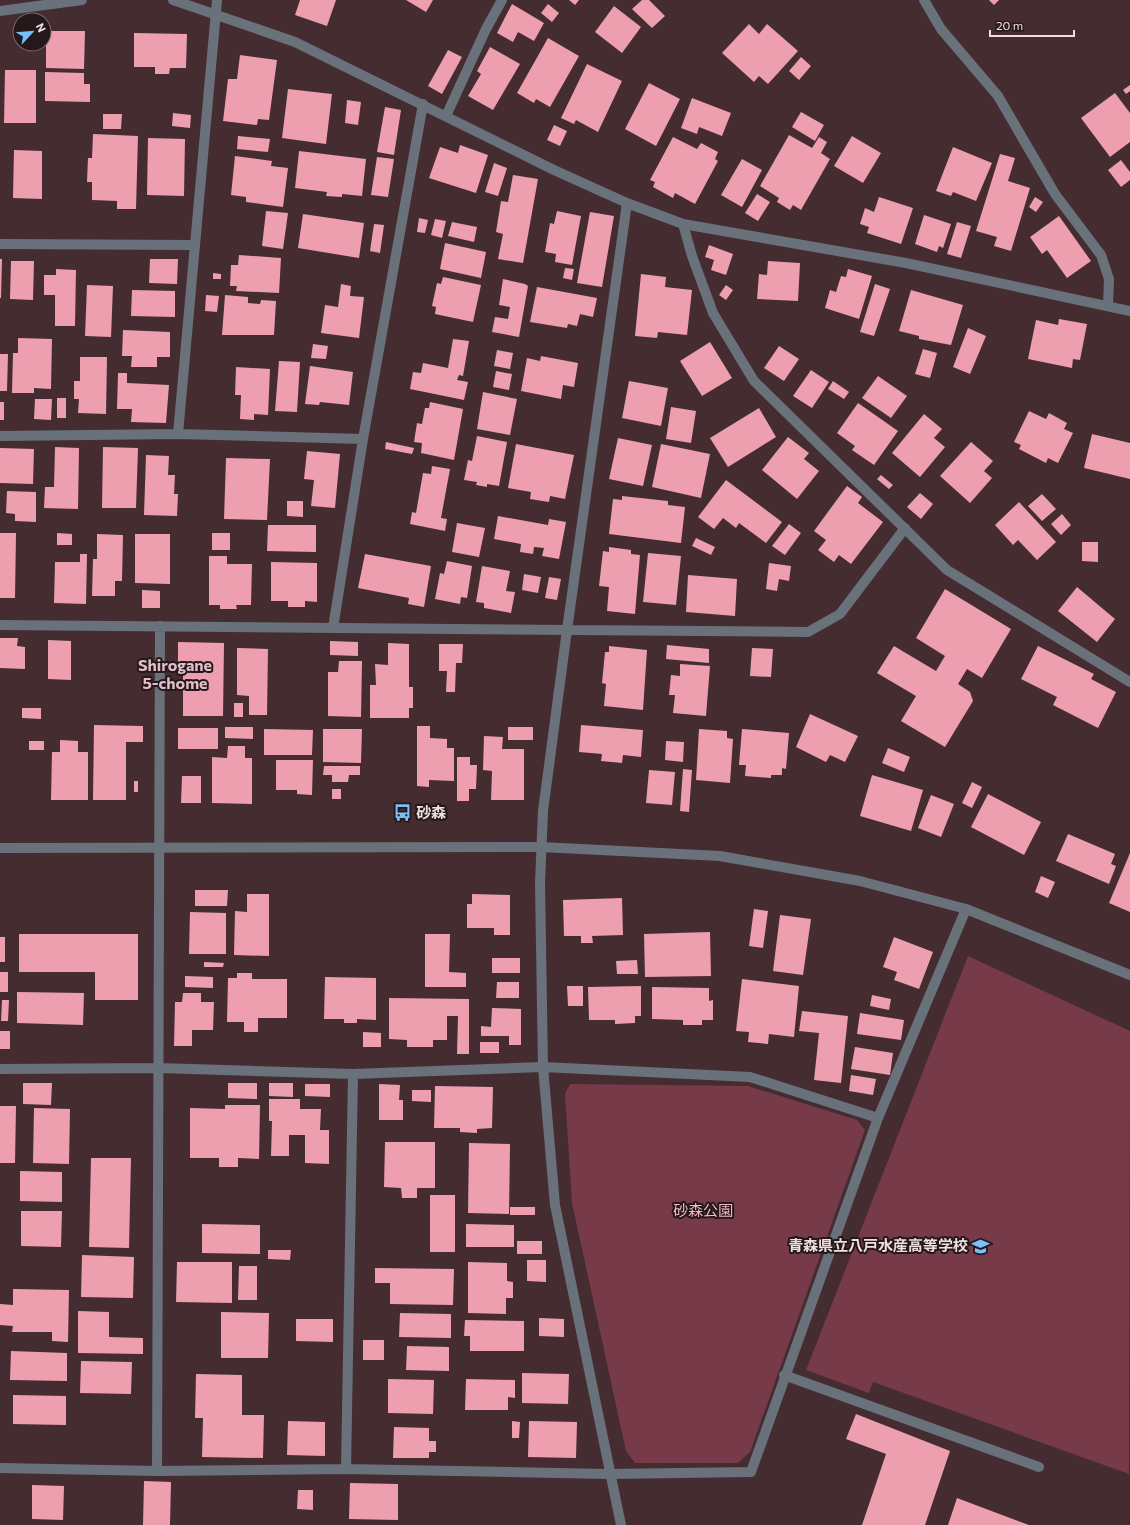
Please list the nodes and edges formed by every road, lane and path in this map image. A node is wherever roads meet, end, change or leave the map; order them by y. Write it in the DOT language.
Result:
graph roads {
  1 [pos="82,0"];
  2 [pos="173,0"];
  3 [pos="217,0"];
  4 [pos="502,0"];
  5 [pos="924,0"];
  6 [pos="0,11"];
  7 [pos="215,13"];
  8 [pos="423,104"];
  9 [pos="446,116"];
  10 [pos="627,203"];
  11 [pos="683,224"];
  12 [pos="0,244"];
  13 [pos="195,244"];
  14 [pos="1108,305"];
  15 [pos="1130,311"];
  16 [pos="178,434"];
  17 [pos="0,436"];
  18 [pos="363,439"];
  19 [pos="905,528"];
  20 [pos="0,625"];
  21 [pos="160,626"];
  22 [pos="333,628"];
  23 [pos="566,630"];
  24 [pos="1130,682"];
  25 [pos="541,847"];
  26 [pos="0,848"];
  27 [pos="160,848"];
  28 [pos="966,909"];
  29 [pos="1130,975"];
  30 [pos="544,1067"];
  31 [pos="158,1068"];
  32 [pos="0,1069"];
  33 [pos="353,1074"];
  34 [pos="878,1118"];
  35 [pos="784,1375"];
  36 [pos="1039,1467"];
  37 [pos="0,1468"];
  38 [pos="346,1468"];
  39 [pos="158,1471"];
  40 [pos="609,1474"];
  41 [pos="621,1525"];
  1 -- 6 [label="street"];
  2 -- 7 [label="street"];
  3 -- 7 [label="street"];
  4 -- 9 [label="street"];
  5 -- 14 [label="street"];
  7 -- 8 [label="street"];
  7 -- 13 [label="street"];
  8 -- 9 [label="street"];
  8 -- 18 [label="street"];
  9 -- 10 [label="street"];
  10 -- 11 [label="street"];
  10 -- 23 [label="street"];
  11 -- 14 [label="street"];
  11 -- 19 [label="street"];
  12 -- 13 [label="street"];
  13 -- 16 [label="street"];
  14 -- 15 [label="street"];
  16 -- 17 [label="street"];
  16 -- 18 [label="street"];
  18 -- 22 [label="street"];
  19 -- 23 [label="street"];
  19 -- 24 [label="street"];
  20 -- 21 [label="street"];
  21 -- 22 [label="street"];
  21 -- 27 [label="street"];
  22 -- 23 [label="street"];
  23 -- 25 [label="street"];
  25 -- 27 [label="street"];
  25 -- 28 [label="street"];
  25 -- 30 [label="street"];
  26 -- 27 [label="street"];
  27 -- 31 [label="street"];
  28 -- 29 [label="street"];
  28 -- 34 [label="street"];
  30 -- 33 [label="street"];
  30 -- 34 [label="street"];
  30 -- 40 [label="street"];
  31 -- 32 [label="street"];
  31 -- 33 [label="street"];
  31 -- 39 [label="street"];
  33 -- 38 [label="street"];
  34 -- 35 [label="street"];
  35 -- 36 [label="street"];
  35 -- 40 [label="street"];
  37 -- 39 [label="street"];
  38 -- 39 [label="street"];
  38 -- 40 [label="street"];
  40 -- 41 [label="street"];
}
